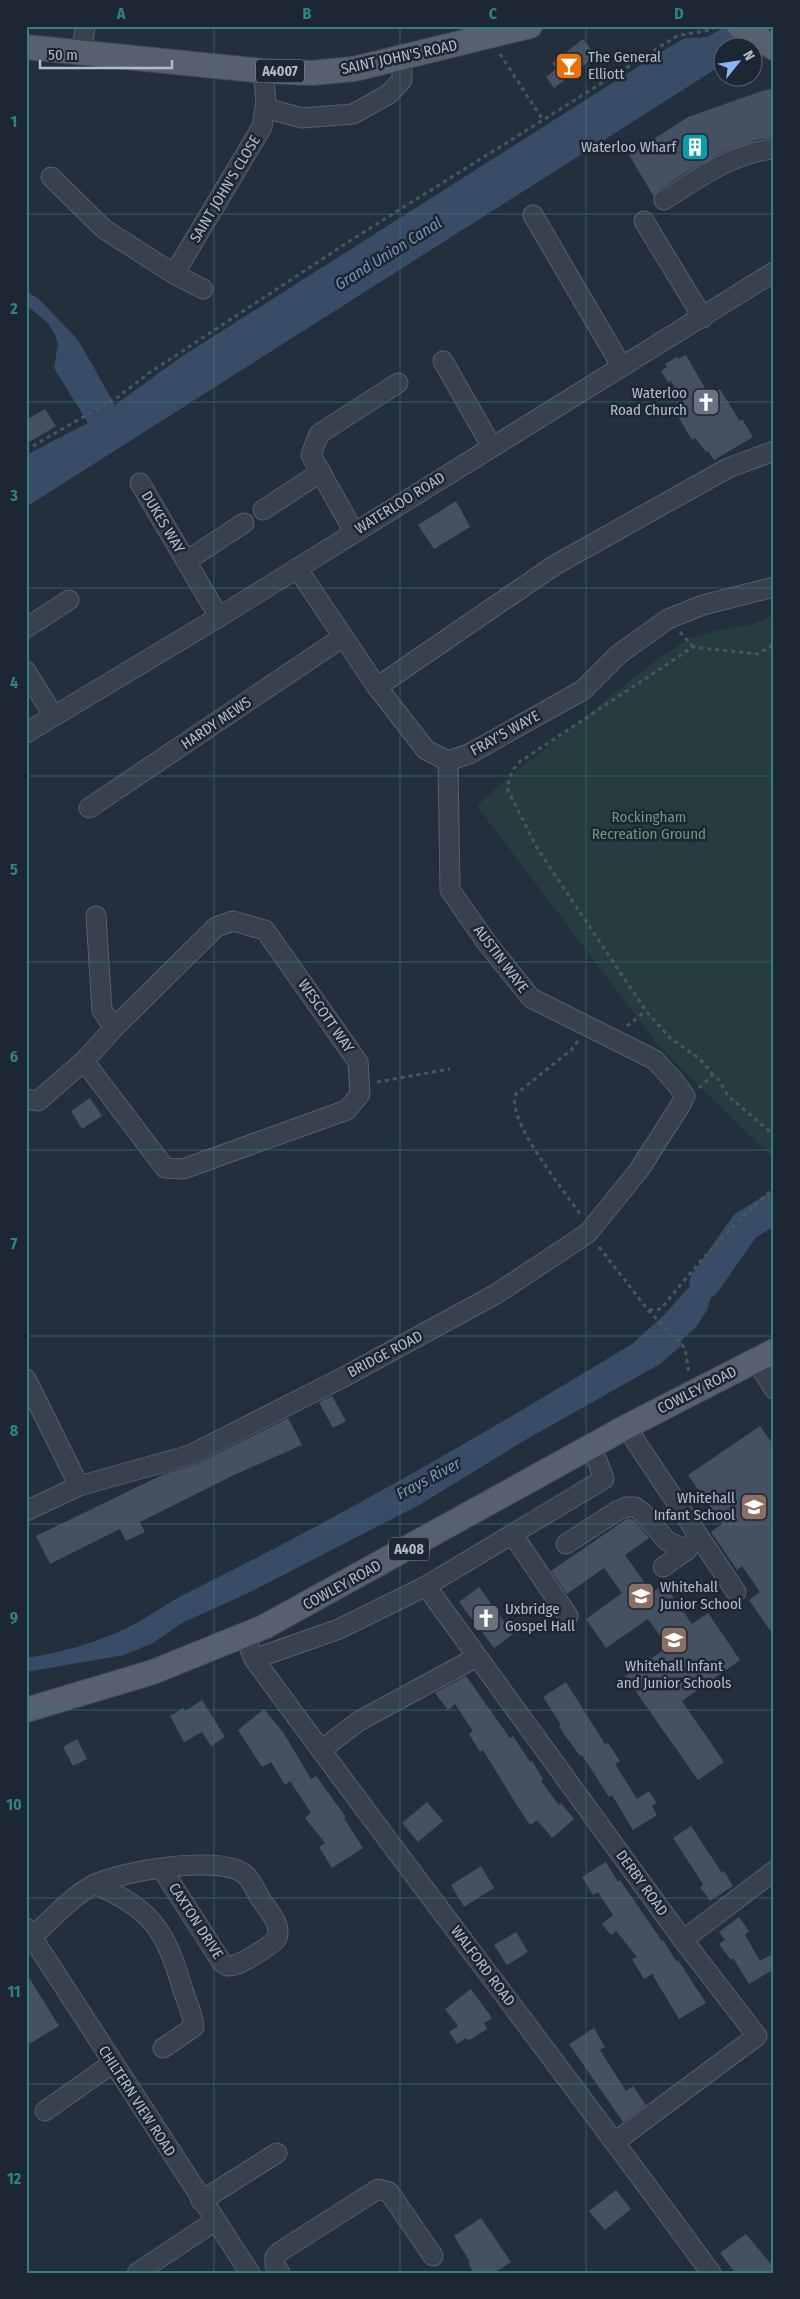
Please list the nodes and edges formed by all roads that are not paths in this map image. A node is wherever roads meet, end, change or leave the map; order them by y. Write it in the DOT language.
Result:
graph roads {
  1 [pos="85,26"];
  2 [pos="530,26"];
  3 [pos="739,26"];
  4 [pos="500,32"];
  5 [pos="26,47"];
  6 [pos="774,48"];
  7 [pos="82,52"];
  8 [pos="402,59"];
  9 [pos="263,71"];
  10 [pos="265,108"];
  11 [pos="774,149"];
  12 [pos="51,177"];
  13 [pos="664,200"];
  14 [pos="533,215"];
  15 [pos="644,221"];
  16 [pos="774,272"];
  17 [pos="174,274"];
  18 [pos="203,289"];
  19 [pos="702,318"];
  20 [pos="443,361"];
  21 [pos="622,367"];
  22 [pos="398,383"];
  23 [pos="492,447"];
  24 [pos="774,451"];
  25 [pos="321,472"];
  26 [pos="140,483"];
  27 [pos="263,510"];
  28 [pos="244,523"];
  29 [pos="354,532"];
  30 [pos="186,561"];
  31 [pos="297,568"];
  32 [pos="774,587"];
  33 [pos="69,600"];
  34 [pos="219,617"];
  35 [pos="26,628"];
  36 [pos="343,637"];
  37 [pos="26,672"];
  38 [pos="377,687"];
  39 [pos="53,715"];
  40 [pos="26,733"];
  41 [pos="448,761"];
  42 [pos="89,808"];
  43 [pos="96,916"];
  44 [pos="114,1028"];
  45 [pos="84,1061"];
  46 [pos="26,1098"];
  47 [pos="680,1106"];
  48 [pos="765,1356"];
  49 [pos="26,1379"];
  50 [pos="774,1389"];
  51 [pos="626,1427"];
  52 [pos="592,1446"];
  53 [pos="79,1486"];
  54 [pos="26,1512"];
  55 [pos="693,1527"];
  56 [pos="512,1535"];
  57 [pos="566,1544"];
  58 [pos="687,1550"];
  59 [pos="662,1567"];
  60 [pos="426,1586"];
  61 [pos="736,1592"];
  62 [pos="568,1616"];
  63 [pos="244,1637"];
  64 [pos="477,1657"];
  65 [pos="254,1659"];
  66 [pos="26,1710"];
  67 [pos="321,1750"];
  68 [pos="162,1869"];
  69 [pos="774,1871"];
  70 [pos="95,1884"];
  71 [pos="29,1932"];
  72 [pos="683,1940"];
  73 [pos="163,2048"];
  74 [pos="113,2063"];
  75 [pos="45,2111"];
  76 [pos="616,2141"];
  77 [pos="277,2153"];
  78 [pos="202,2201"];
  79 [pos="215,2221"];
  80 [pos="433,2256"];
  81 [pos="137,2273"];
  82 [pos="250,2273"];
  83 [pos="280,2273"];
  84 [pos="711,2273"];
  1 -- 7 [label="street"];
  2 -- 4 [label="main road, SAINT JOHN'S ROAD / A4007"];
  3 -- 6 [label="main road"];
  4 -- 8 [label="main road, SAINT JOHN'S ROAD / A4007"];
  5 -- 7 [label="main road, SAINT JOHN'S ROAD / A4007"];
  7 -- 9 [label="main road, SAINT JOHN'S ROAD / A4007"];
  8 -- 9 [label="main road, SAINT JOHN'S ROAD / A4007"];
  8 -- 10 [label="street"];
  9 -- 10 [label="street, SAINT JOHN'S CLOSE"];
  10 -- 17 [label="street, SAINT JOHN'S CLOSE"];
  11 -- 13 [label="street"];
  12 -- 17 [label="street"];
  14 -- 21 [label="street"];
  15 -- 19 [label="street"];
  16 -- 19 [label="street, WATERLOO ROAD"];
  17 -- 18 [label="street"];
  19 -- 21 [label="street, WATERLOO ROAD"];
  20 -- 23 [label="street"];
  21 -- 23 [label="street, WATERLOO ROAD"];
  22 -- 25 [label="street"];
  23 -- 29 [label="street, WATERLOO ROAD"];
  24 -- 38 [label="street"];
  25 -- 27 [label="street"];
  25 -- 29 [label="street"];
  26 -- 30 [label="street, DUKES WAY"];
  28 -- 30 [label="street, DUKES WAY"];
  29 -- 31 [label="street, WATERLOO ROAD"];
  30 -- 34 [label="street, DUKES WAY"];
  31 -- 34 [label="street, WATERLOO ROAD"];
  31 -- 36 [label="street"];
  32 -- 41 [label="street, FRAY'S WAYE"];
  33 -- 35 [label="street"];
  34 -- 39 [label="street, WATERLOO ROAD"];
  36 -- 38 [label="street"];
  36 -- 42 [label="street, HARDY MEWS"];
  37 -- 39 [label="street"];
  38 -- 41 [label="street"];
  39 -- 40 [label="street, WATERLOO ROAD"];
  41 -- 47 [label="street, AUSTIN WAYE"];
  43 -- 44 [label="street"];
  44 -- 45 [label="street, WESCOTT WAY"];
  44 -- 45 [label="street, WESCOTT WAY"];
  45 -- 46 [label="street"];
  47 -- 53 [label="street, BRIDGE ROAD"];
  48 -- 50 [label="street"];
  48 -- 51 [label="main road, COWLEY ROAD / A408"];
  49 -- 53 [label="street"];
  51 -- 52 [label="main road, COWLEY ROAD / A408"];
  51 -- 55 [label="street"];
  52 -- 56 [label="street"];
  52 -- 63 [label="main road, COWLEY ROAD / A408"];
  53 -- 54 [label="street, BRIDGE ROAD"];
  55 -- 58 [label="street"];
  55 -- 61 [label="street"];
  56 -- 60 [label="street"];
  56 -- 62 [label="street"];
  57 -- 58 [label="street"];
  58 -- 59 [label="street"];
  60 -- 64 [label="street, DERBY ROAD"];
  60 -- 65 [label="street"];
  63 -- 65 [label="street, WALFORD ROAD"];
  63 -- 66 [label="main road, COWLEY ROAD / A408"];
  64 -- 67 [label="street"];
  64 -- 72 [label="street, DERBY ROAD"];
  65 -- 67 [label="street, WALFORD ROAD"];
  67 -- 76 [label="street, WALFORD ROAD"];
  68 -- 68 [label="street, CAXTON DRIVE"];
  68 -- 70 [label="street, CAXTON DRIVE"];
  69 -- 72 [label="street"];
  70 -- 71 [label="street, CAXTON DRIVE"];
  70 -- 73 [label="street"];
  71 -- 74 [label="street, CHILTERN VIEW ROAD"];
  72 -- 76 [label="street, DERBY ROAD"];
  74 -- 75 [label="street"];
  74 -- 78 [label="street, CHILTERN VIEW ROAD"];
  76 -- 84 [label="street, WALFORD ROAD"];
  77 -- 78 [label="street"];
  78 -- 79 [label="street, CHILTERN VIEW ROAD"];
  79 -- 81 [label="street"];
  79 -- 82 [label="street, CHILTERN VIEW ROAD"];
  80 -- 83 [label="street"];
}
